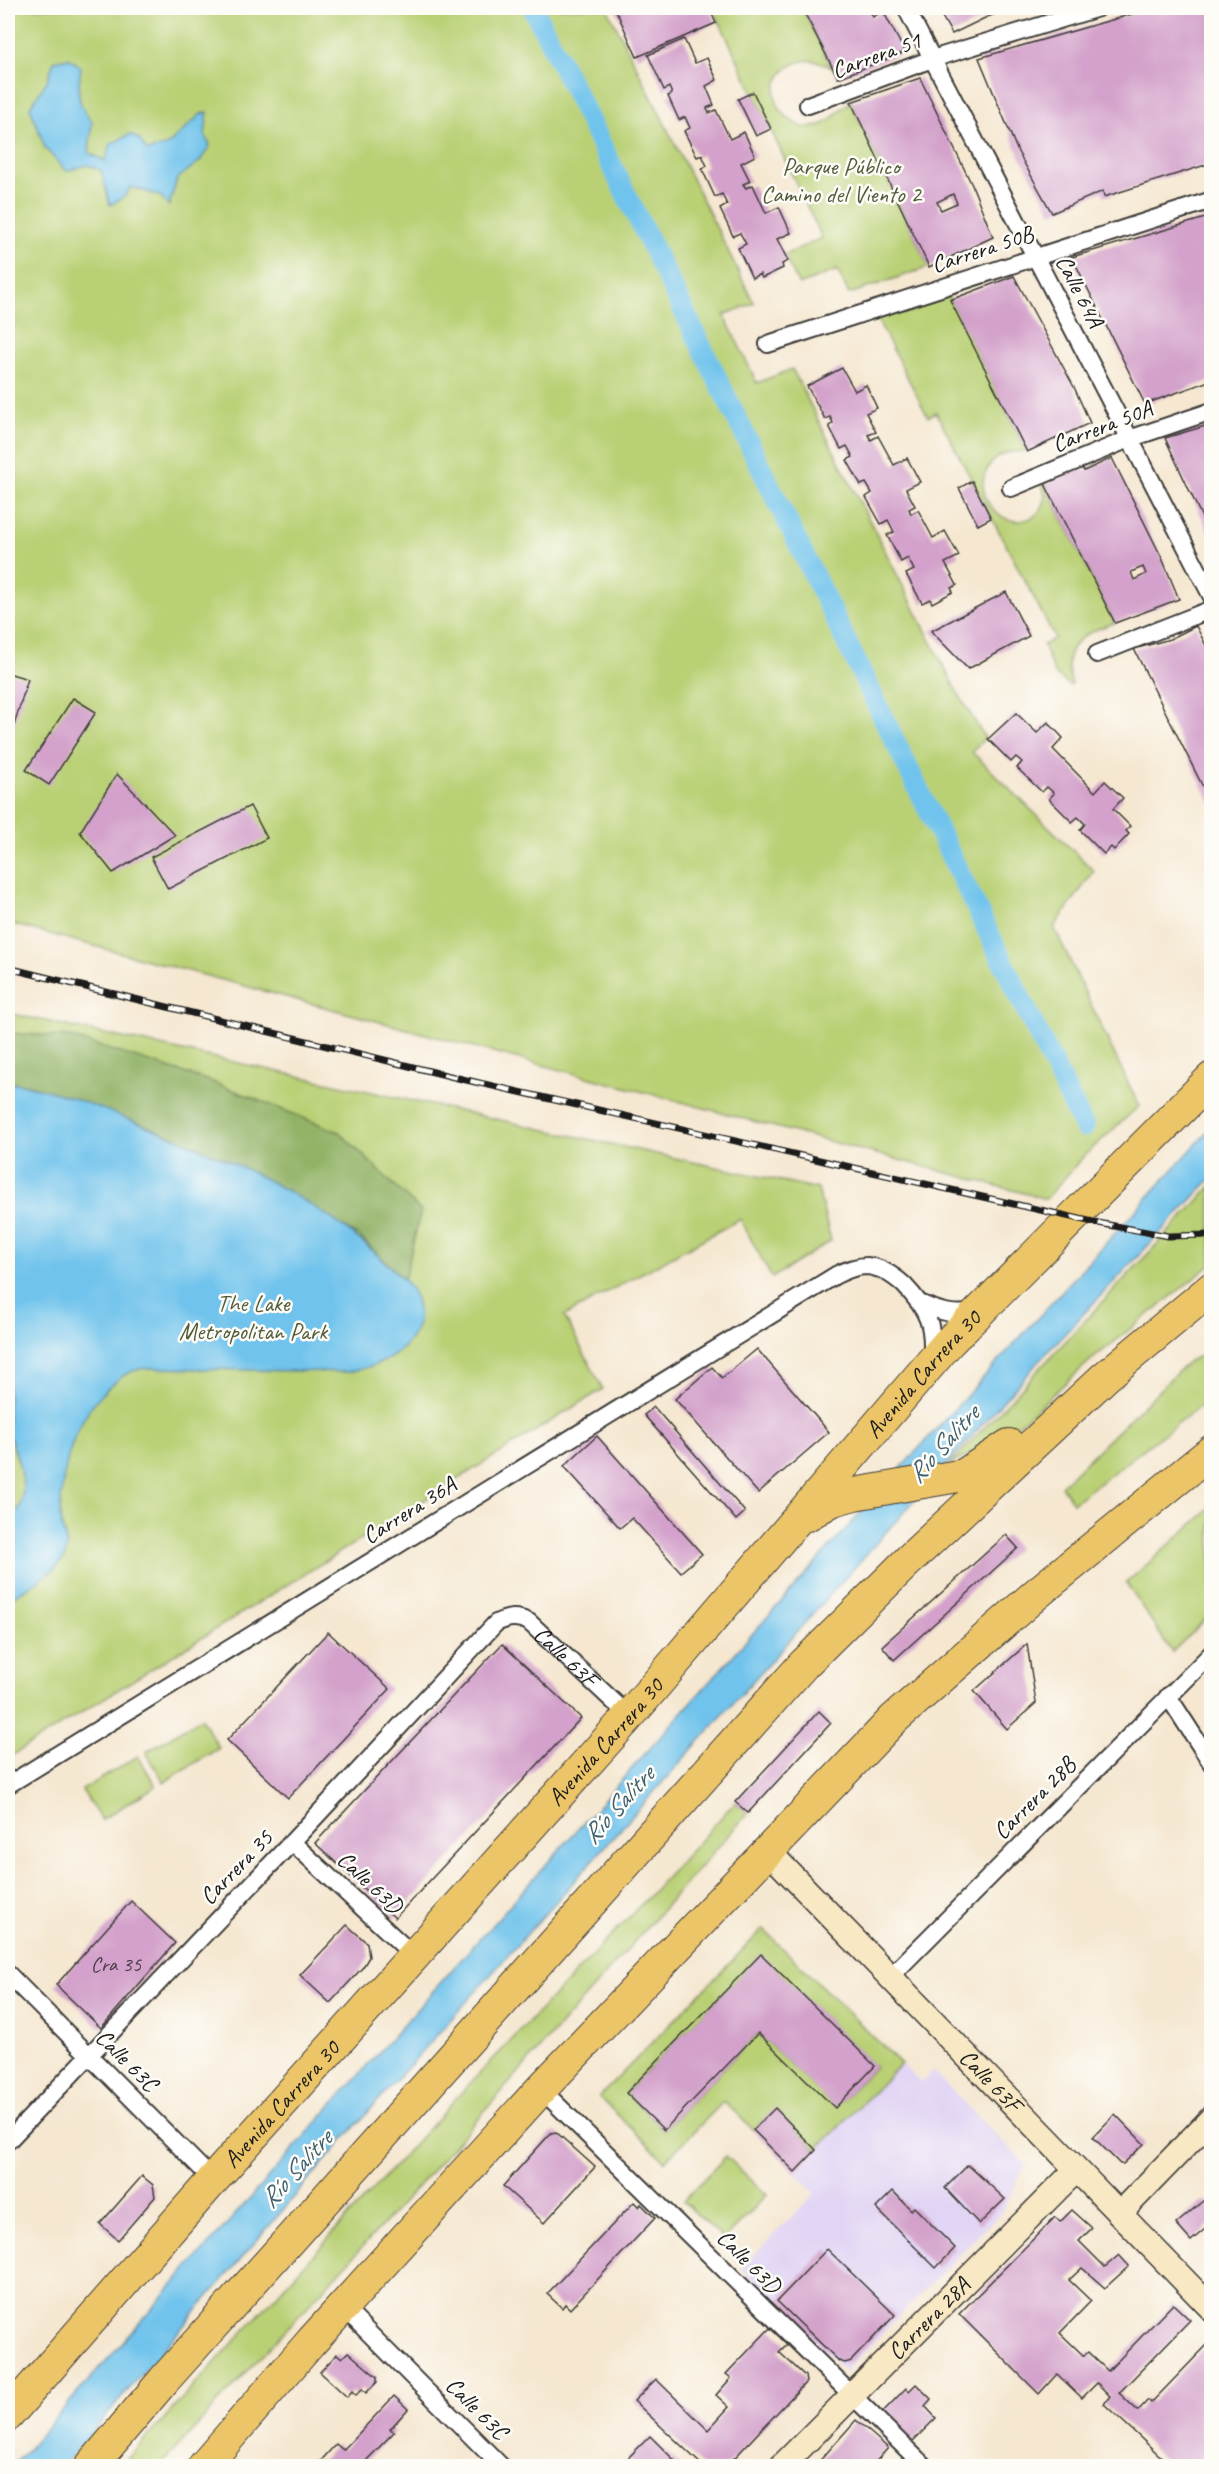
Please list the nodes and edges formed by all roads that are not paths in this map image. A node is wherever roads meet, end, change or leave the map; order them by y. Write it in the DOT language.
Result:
graph roads {
  1 [pos="906,8"];
  2 [pos="1098,8"];
  3 [pos="933,59"];
  4 [pos="808,105"];
  5 [pos="1212,200"];
  6 [pos="1035,257"];
  7 [pos="768,344"];
  8 [pos="1212,411"];
  9 [pos="1130,439"];
  10 [pos="1011,488"];
  11 [pos="1212,597"];
  12 [pos="1212,609"];
  13 [pos="1097,654"];
  14 [pos="1212,1078"];
  15 [pos="1212,1288"];
  16 [pos="922,1304"];
  17 [pos="979,1311"];
  18 [pos="930,1362"];
  19 [pos="1105,1377"];
  20 [pos="1212,1451"];
  21 [pos="789,1527"];
  22 [pos="496,1623"];
  23 [pos="1212,1653"];
  24 [pos="1168,1696"];
  25 [pos="629,1716"];
  26 [pos="1212,1764"];
  27 [pos="8,1785"];
  28 [pos="292,1842"];
  29 [pos="769,1852"];
  30 [pos="414,1956"];
  31 [pos="8,1974"];
  32 [pos="890,1977"];
  33 [pos="89,2056"];
  34 [pos="541,2089"];
  35 [pos="1212,2118"];
  36 [pos="8,2141"];
  37 [pos="1076,2170"];
  38 [pos="213,2180"];
  39 [pos="1119,2214"];
  40 [pos="343,2307"];
  41 [pos="1212,2309"];
  42 [pos="851,2395"];
  43 [pos="11,2404"];
  44 [pos="91,2466"];
  45 [pos="204,2466"];
  46 [pos="501,2466"];
  47 [pos="782,2466"];
  48 [pos="924,2466"];
  1 -- 3 [label="street, Calle 64A"];
  2 -- 3 [label="street, Carrera 51"];
  3 -- 4 [label="street, Carrera 51"];
  3 -- 6 [label="street, Calle 64A"];
  5 -- 6 [label="street, Carrera 50B"];
  6 -- 7 [label="street, Carrera 50B"];
  6 -- 9 [label="street, Calle 64A"];
  8 -- 9 [label="street, Carrera 50A"];
  9 -- 10 [label="street, Carrera 50A"];
  9 -- 11 [label="street, Calle 64A"];
  12 -- 13 [label="street"];
  14 -- 17 [label="highway, Avenida Carrera 30"];
  15 -- 19 [label="highway"];
  16 -- 17 [label="street"];
  16 -- 18 [label="street"];
  16 -- 27 [label="street, Carrera 36A"];
  17 -- 18 [label="highway, Avenida Carrera 30"];
  18 -- 21 [label="highway, Avenida Carrera 30"];
  19 -- 21 [label="highway"];
  19 -- 44 [label="highway"];
  20 -- 29 [label="highway"];
  21 -- 25 [label="highway, Avenida Carrera 30"];
  22 -- 25 [label="street, Calle 63F"];
  22 -- 28 [label="street, Carrera 35"];
  23 -- 24 [label="street, Carrera 28B"];
  24 -- 26 [label="street"];
  24 -- 32 [label="street, Carrera 28B"];
  25 -- 30 [label="highway, Avenida Carrera 30"];
  28 -- 30 [label="street, Calle 63D"];
  28 -- 33 [label="street, Carrera 35"];
  29 -- 32 [label="street, Calle 63F"];
  29 -- 34 [label="highway"];
  30 -- 38 [label="highway, Avenida Carrera 30"];
  31 -- 33 [label="street, Calle 63C"];
  32 -- 37 [label="street, Calle 63F"];
  33 -- 36 [label="street, Carrera 35"];
  33 -- 38 [label="street, Calle 63C"];
  34 -- 40 [label="highway"];
  34 -- 42 [label="street, Calle 63D"];
  35 -- 39 [label="street"];
  37 -- 39 [label="street, Calle 63F"];
  37 -- 42 [label="street, Carrera 28A"];
  38 -- 43 [label="highway, Avenida Carrera 30"];
  39 -- 41 [label="street, Calle 63F"];
  40 -- 45 [label="highway"];
  40 -- 46 [label="street, Calle 63C"];
  42 -- 47 [label="street, Carrera 28A"];
  42 -- 48 [label="street, Calle 63D"];
}
